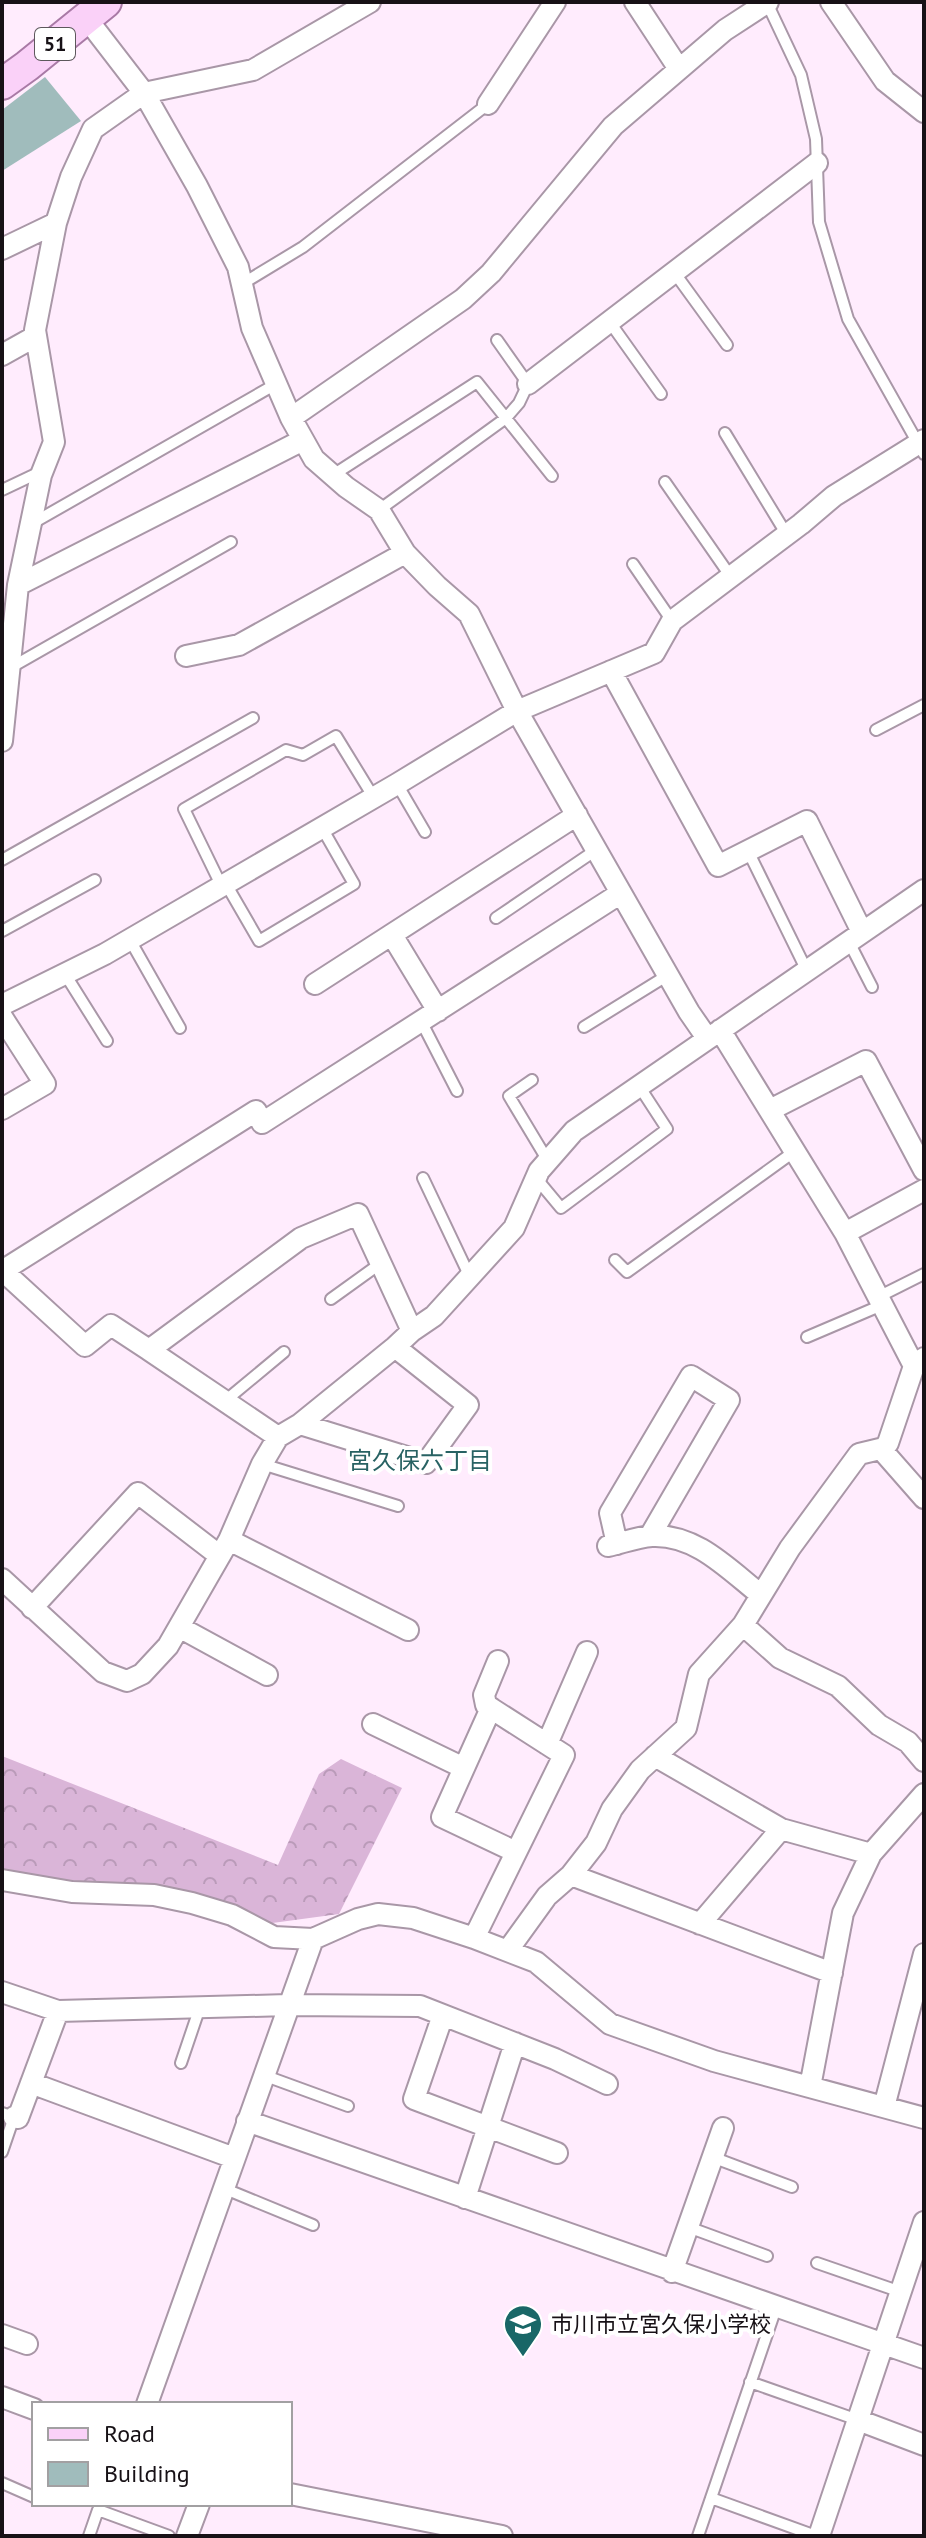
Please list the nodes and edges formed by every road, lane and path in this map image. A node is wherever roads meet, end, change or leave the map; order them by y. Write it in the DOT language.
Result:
graph roads {
  1 [pos="370,2"];
  2 [pos="555,2"];
  3 [pos="635,2"];
  4 [pos="767,2"];
  5 [pos="831,2"];
  6 [pos="96,10"];
  7 [pos="679,69"];
  8 [pos="2,84"];
  9 [pos="144,93"];
  10 [pos="919,102"];
  11 [pos="488,104"];
  12 [pos="817,163"];
  13 [pos="56,223"];
  14 [pos="2,249"];
  15 [pos="674,272"];
  16 [pos="242,284"];
  17 [pos="609,321"];
  18 [pos="36,336"];
  19 [pos="497,340"];
  20 [pos="727,345"];
  21 [pos="2,355"];
  22 [pos="276,384"];
  23 [pos="528,384"];
  24 [pos="661,394"];
  25 [pos="291,418"];
  26 [pos="506,418"];
  27 [pos="725,433"];
  28 [pos="303,440"];
  29 [pos="922,446"];
  30 [pos="43,471"];
  31 [pos="333,475"];
  32 [pos="552,476"];
  33 [pos="665,482"];
  34 [pos="2,490"];
  35 [pos="379,510"];
  36 [pos="31,524"];
  37 [pos="787,535"];
  38 [pos="231,542"];
  39 [pos="405,553"];
  40 [pos="633,564"];
  41 [pos="731,577"];
  42 [pos="18,585"];
  43 [pos="672,621"];
  44 [pos="186,656"];
  45 [pos="9,668"];
  46 [pos="611,671"];
  47 [pos="924,705"];
  48 [pos="517,711"];
  49 [pos="253,718"];
  50 [pos="876,730"];
  51 [pos="2,741"];
  52 [pos="397,784"];
  53 [pos="374,798"];
  54 [pos="577,815"];
  55 [pos="322,828"];
  56 [pos="425,832"];
  57 [pos="596,850"];
  58 [pos="748,851"];
  59 [pos="2,860"];
  60 [pos="95,880"];
  61 [pos="224,885"];
  62 [pos="924,890"];
  63 [pos="621,893"];
  64 [pos="496,918"];
  65 [pos="2,931"];
  66 [pos="392,935"];
  67 [pos="856,937"];
  68 [pos="130,940"];
  69 [pos="807,971"];
  70 [pos="65,974"];
  71 [pos="668,975"];
  72 [pos="315,984"];
  73 [pos="872,987"];
  74 [pos="2,1005"];
  75 [pos="429,1016"];
  76 [pos="2,1017"];
  77 [pos="584,1027"];
  78 [pos="180,1028"];
  79 [pos="714,1034"];
  80 [pos="107,1041"];
  81 [pos="532,1080"];
  82 [pos="639,1086"];
  83 [pos="457,1091"];
  84 [pos="2,1109"];
  85 [pos="770,1110"];
  86 [pos="795,1151"];
  87 [pos="542,1169"];
  88 [pos="924,1170"];
  89 [pos="423,1178"];
  90 [pos="924,1190"];
  91 [pos="845,1233"];
  92 [pos="615,1260"];
  93 [pos="381,1263"];
  94 [pos="2,1270"];
  95 [pos="924,1274"];
  96 [pos="470,1277"];
  97 [pos="331,1299"];
  98 [pos="880,1301"];
  99 [pos="412,1331"];
  100 [pos="807,1337"];
  101 [pos="395,1347"];
  102 [pos="149,1350"];
  103 [pos="284,1352"];
  104 [pos="919,1362"];
  105 [pos="225,1401"];
  106 [pos="300,1424"];
  107 [pos="278,1437"];
  108 [pos="881,1449"];
  109 [pos="262,1464"];
  110 [pos="924,1498"];
  111 [pos="398,1506"];
  112 [pos="650,1536"];
  113 [pos="224,1548"];
  114 [pos="2,1579"];
  115 [pos="761,1595"];
  116 [pos="32,1608"];
  117 [pos="743,1625"];
  118 [pos="179,1627"];
  119 [pos="408,1630"];
  120 [pos="587,1652"];
  121 [pos="498,1661"];
  122 [pos="267,1675"];
  123 [pos="491,1708"];
  124 [pos="373,1724"];
  125 [pos="547,1744"];
  126 [pos="655,1756"];
  127 [pos="924,1761"];
  128 [pos="464,1768"];
  129 [pos="924,1794"];
  130 [pos="781,1829"];
  131 [pos="516,1852"];
  132 [pos="871,1854"];
  133 [pos="571,1875"];
  134 [pos="2,1880"];
  135 [pos="700,1924"];
  136 [pos="474,1938"];
  137 [pos="313,1939"];
  138 [pos="508,1950"];
  139 [pos="924,1954"];
  140 [pos="832,1973"];
  141 [pos="2,1992"];
  142 [pos="288,2005"];
  143 [pos="200,2007"];
  144 [pos="58,2011"];
  145 [pos="443,2015"];
  146 [pos="515,2043"];
  147 [pos="181,2063"];
  148 [pos="263,2075"];
  149 [pos="31,2083"];
  150 [pos="607,2084"];
  151 [pos="810,2087"];
  152 [pos="348,2106"];
  153 [pos="884,2107"];
  154 [pos="8,2115"];
  155 [pos="924,2118"];
  156 [pos="247,2121"];
  157 [pos="488,2126"];
  158 [pos="723,2128"];
  159 [pos="2,2152"];
  160 [pos="557,2153"];
  161 [pos="712,2157"];
  162 [pos="234,2158"];
  163 [pos="792,2187"];
  164 [pos="223,2188"];
  165 [pos="465,2198"];
  166 [pos="924,2222"];
  167 [pos="313,2225"];
  168 [pos="688,2227"];
  169 [pos="767,2256"];
  170 [pos="817,2263"];
  171 [pos="672,2272"];
  172 [pos="901,2292"];
  173 [pos="776,2308"];
  174 [pos="2,2335"];
  175 [pos="27,2344"];
  176 [pos="883,2346"];
  177 [pos="924,2358"];
  178 [pos="750,2382"];
  179 [pos="2,2397"];
  180 [pos="148,2402"];
  181 [pos="32,2408"];
  182 [pos="858,2420"];
  183 [pos="924,2445"];
  184 [pos="2,2483"];
  185 [pos="292,2494"];
  186 [pos="32,2496"];
  187 [pos="711,2498"];
  188 [pos="198,2506"];
  189 [pos="472,2533"];
  190 [pos="89,2536"];
  191 [pos="169,2536"];
  192 [pos="187,2536"];
  193 [pos="502,2536"];
  194 [pos="698,2536"];
  195 [pos="817,2536"];
  1 -- 9 [label="street"];
  2 -- 11 [label="street"];
  3 -- 7 [label="street"];
  4 -- 7 [label="street"];
  4 -- 12 [label="lane"];
  5 -- 10 [label="street"];
  6 -- 8 [label="main road, 51"];
  6 -- 9 [label="street"];
  7 -- 25 [label="street"];
  9 -- 13 [label="street"];
  9 -- 16 [label="street"];
  11 -- 16 [label="lane"];
  12 -- 15 [label="street"];
  12 -- 29 [label="lane"];
  13 -- 14 [label="street"];
  13 -- 18 [label="street"];
  15 -- 17 [label="street"];
  15 -- 20 [label="lane"];
  16 -- 22 [label="street"];
  17 -- 23 [label="street"];
  17 -- 24 [label="lane"];
  18 -- 21 [label="street"];
  18 -- 30 [label="street"];
  19 -- 23 [label="lane"];
  22 -- 25 [label="street"];
  22 -- 36 [label="lane"];
  23 -- 26 [label="lane"];
  25 -- 28 [label="street"];
  26 -- 31 [label="lane"];
  26 -- 32 [label="lane"];
  26 -- 35 [label="lane"];
  27 -- 37 [label="lane"];
  28 -- 31 [label="street"];
  28 -- 42 [label="street"];
  29 -- 37 [label="street"];
  30 -- 34 [label="lane"];
  30 -- 36 [label="street"];
  31 -- 35 [label="street"];
  33 -- 41 [label="lane"];
  35 -- 39 [label="street"];
  36 -- 42 [label="street"];
  37 -- 41 [label="street"];
  38 -- 45 [label="lane"];
  39 -- 44 [label="street"];
  39 -- 48 [label="street"];
  40 -- 43 [label="lane"];
  41 -- 43 [label="street"];
  42 -- 45 [label="street"];
  43 -- 46 [label="street"];
  45 -- 51 [label="street"];
  46 -- 48 [label="street"];
  46 -- 58 [label="street"];
  47 -- 50 [label="lane"];
  48 -- 52 [label="street"];
  48 -- 54 [label="street"];
  49 -- 59 [label="lane"];
  52 -- 53 [label="street"];
  52 -- 56 [label="lane"];
  53 -- 55 [label="street"];
  53 -- 61 [label="lane"];
  54 -- 57 [label="street"];
  54 -- 66 [label="street"];
  55 -- 61 [label="street"];
  55 -- 61 [label="lane"];
  57 -- 63 [label="street"];
  57 -- 64 [label="lane"];
  58 -- 67 [label="street"];
  58 -- 69 [label="lane"];
  60 -- 65 [label="lane"];
  61 -- 68 [label="street"];
  62 -- 67 [label="street"];
  63 -- 71 [label="street"];
  63 -- 75 [label="street"];
  66 -- 72 [label="street"];
  66 -- 75 [label="street"];
  67 -- 69 [label="street"];
  67 -- 73 [label="lane"];
  68 -- 70 [label="street"];
  68 -- 78 [label="lane"];
  69 -- 79 [label="street"];
  70 -- 74 [label="street"];
  70 -- 80 [label="lane"];
  71 -- 77 [label="lane"];
  71 -- 79 [label="street"];
  75 -- 83 [label="lane"];
  75 -- 94 [label="street"];
  76 -- 84 [label="street"];
  79 -- 82 [label="street"];
  79 -- 85 [label="street"];
  81 -- 87 [label="lane"];
  82 -- 87 [label="street"];
  82 -- 87 [label="lane"];
  85 -- 86 [label="street"];
  85 -- 88 [label="street"];
  86 -- 91 [label="street"];
  86 -- 92 [label="lane"];
  87 -- 96 [label="street"];
  89 -- 96 [label="lane"];
  90 -- 91 [label="street"];
  91 -- 98 [label="street"];
  93 -- 97 [label="lane"];
  93 -- 99 [label="street"];
  93 -- 102 [label="street"];
  94 -- 102 [label="street"];
  95 -- 98 [label="lane"];
  96 -- 99 [label="street"];
  98 -- 100 [label="lane"];
  98 -- 104 [label="street"];
  99 -- 101 [label="street"];
  101 -- 106 [label="street"];
  101 -- 106 [label="street"];
  102 -- 105 [label="street"];
  103 -- 105 [label="lane"];
  104 -- 108 [label="street"];
  105 -- 107 [label="street"];
  106 -- 107 [label="street"];
  107 -- 109 [label="street"];
  108 -- 110 [label="street"];
  108 -- 115 [label="street"];
  109 -- 111 [label="lane"];
  109 -- 113 [label="street"];
  112 -- 112 [label="street"];
  112 -- 115 [label="street"];
  113 -- 116 [label="street"];
  113 -- 118 [label="street"];
  113 -- 119 [label="street"];
  114 -- 116 [label="street"];
  115 -- 117 [label="street"];
  116 -- 118 [label="street"];
  117 -- 126 [label="street"];
  117 -- 127 [label="street"];
  118 -- 122 [label="street"];
  120 -- 125 [label="street"];
  121 -- 123 [label="street"];
  123 -- 125 [label="street"];
  123 -- 128 [label="street"];
  124 -- 128 [label="street"];
  125 -- 131 [label="street"];
  126 -- 130 [label="street"];
  126 -- 133 [label="street"];
  128 -- 131 [label="street"];
  129 -- 132 [label="street"];
  130 -- 132 [label="street"];
  130 -- 135 [label="street"];
  131 -- 136 [label="street"];
  132 -- 140 [label="street"];
  133 -- 135 [label="street"];
  133 -- 138 [label="street"];
  134 -- 137 [label="street"];
  135 -- 140 [label="street"];
  136 -- 137 [label="street"];
  136 -- 138 [label="street"];
  137 -- 142 [label="street"];
  138 -- 151 [label="street"];
  139 -- 153 [label="street"];
  140 -- 151 [label="street"];
  141 -- 144 [label="street"];
  142 -- 143 [label="street"];
  142 -- 145 [label="street"];
  142 -- 148 [label="street"];
  143 -- 144 [label="street"];
  143 -- 147 [label="lane"];
  144 -- 149 [label="street"];
  145 -- 146 [label="street"];
  145 -- 157 [label="street"];
  146 -- 150 [label="street"];
  146 -- 157 [label="street"];
  148 -- 152 [label="lane"];
  148 -- 156 [label="street"];
  149 -- 154 [label="street"];
  149 -- 162 [label="street"];
  151 -- 153 [label="street"];
  153 -- 155 [label="street"];
  154 -- 159 [label="lane"];
  156 -- 162 [label="street"];
  156 -- 165 [label="street"];
  157 -- 160 [label="street"];
  157 -- 165 [label="street"];
  158 -- 161 [label="street"];
  161 -- 163 [label="lane"];
  161 -- 168 [label="street"];
  162 -- 164 [label="street"];
  164 -- 167 [label="lane"];
  164 -- 180 [label="street"];
  165 -- 171 [label="street"];
  166 -- 172 [label="street"];
  168 -- 169 [label="lane"];
  168 -- 171 [label="street"];
  170 -- 172 [label="lane"];
  171 -- 173 [label="street"];
  172 -- 176 [label="street"];
  173 -- 176 [label="street"];
  173 -- 178 [label="lane"];
  174 -- 175 [label="street"];
  176 -- 177 [label="street"];
  176 -- 182 [label="street"];
  178 -- 182 [label="lane"];
  178 -- 187 [label="lane"];
  179 -- 181 [label="street"];
  182 -- 183 [label="street"];
  182 -- 195 [label="street"];
  184 -- 186 [label="lane"];
  185 -- 189 [label="street"];
  187 -- 194 [label="lane"];
  187 -- 195 [label="lane"];
  188 -- 192 [label="street"];
  189 -- 193 [label="street"];
  190 -- 191 [label="lane"];
}
